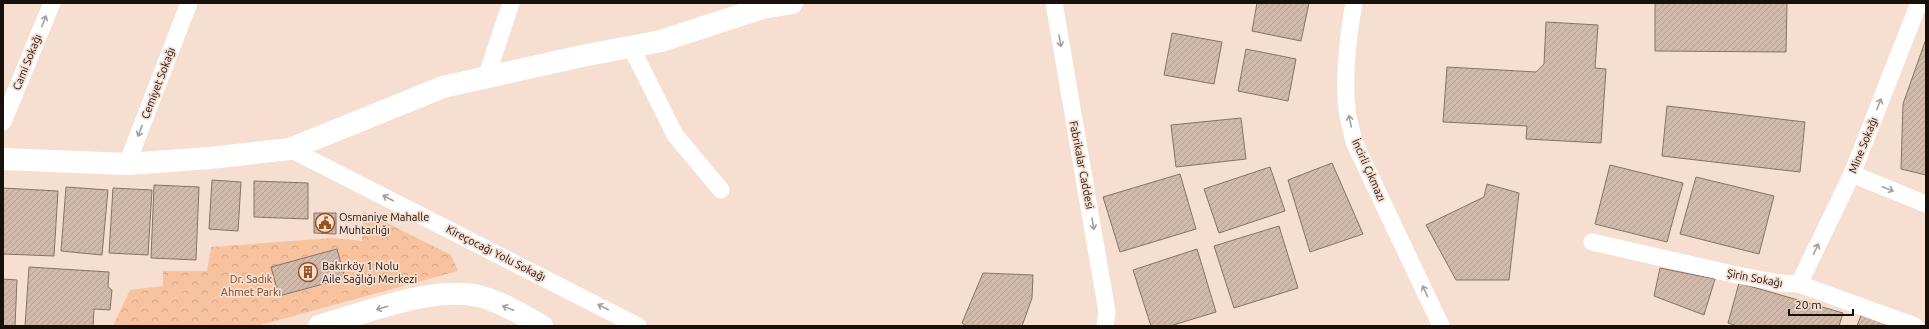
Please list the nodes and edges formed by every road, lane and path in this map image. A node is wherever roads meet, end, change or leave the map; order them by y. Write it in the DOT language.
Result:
graph roads {
  1 [pos="52,3"];
  2 [pos="189,3"];
  3 [pos="510,3"];
  4 [pos="792,3"];
  5 [pos="1054,3"];
  6 [pos="1354,3"];
  7 [pos="1919,3"];
  8 [pos="631,47"];
  9 [pos="486,78"];
  10 [pos="3,122"];
  11 [pos="290,148"];
  12 [pos="3,158"];
  13 [pos="127,164"];
  14 [pos="1852,174"];
  15 [pos="721,190"];
  16 [pos="1926,204"];
  17 [pos="1592,242"];
  18 [pos="1799,284"];
  19 [pos="320,326"];
  20 [pos="542,326"];
  21 [pos="638,326"];
  22 [pos="1105,326"];
  23 [pos="1441,326"];
  24 [pos="1915,326"];
  10 -- 1 [label="street, Cami Sokağı, one-way"];
  2 -- 13 [label="street, Cemiyet Sokağı, one-way"];
  3 -- 9 [label="street"];
  4 -- 8 [label="street"];
  5 -- 22 [label="street, Fabrikalar Caddesi, one-way"];
  23 -- 6 [label="street, İncirli Çıkmazı, one-way"];
  14 -- 7 [label="street, Mine Sokağı, one-way"];
  8 -- 9 [label="street"];
  8 -- 15 [label="street"];
  9 -- 11 [label="street"];
  11 -- 13 [label="street"];
  21 -- 11 [label="street, Kireçocağı Yolu Sokağı, one-way"];
  12 -- 13 [label="street"];
  14 -- 16 [label="street, one-way"];
  18 -- 14 [label="street, Mine Sokağı, one-way"];
  17 -- 18 [label="street, Şirin Sokağı"];
  18 -- 24 [label="street, Şirin Sokağı"];
  20 -- 19 [label="street, one-way"];
}
